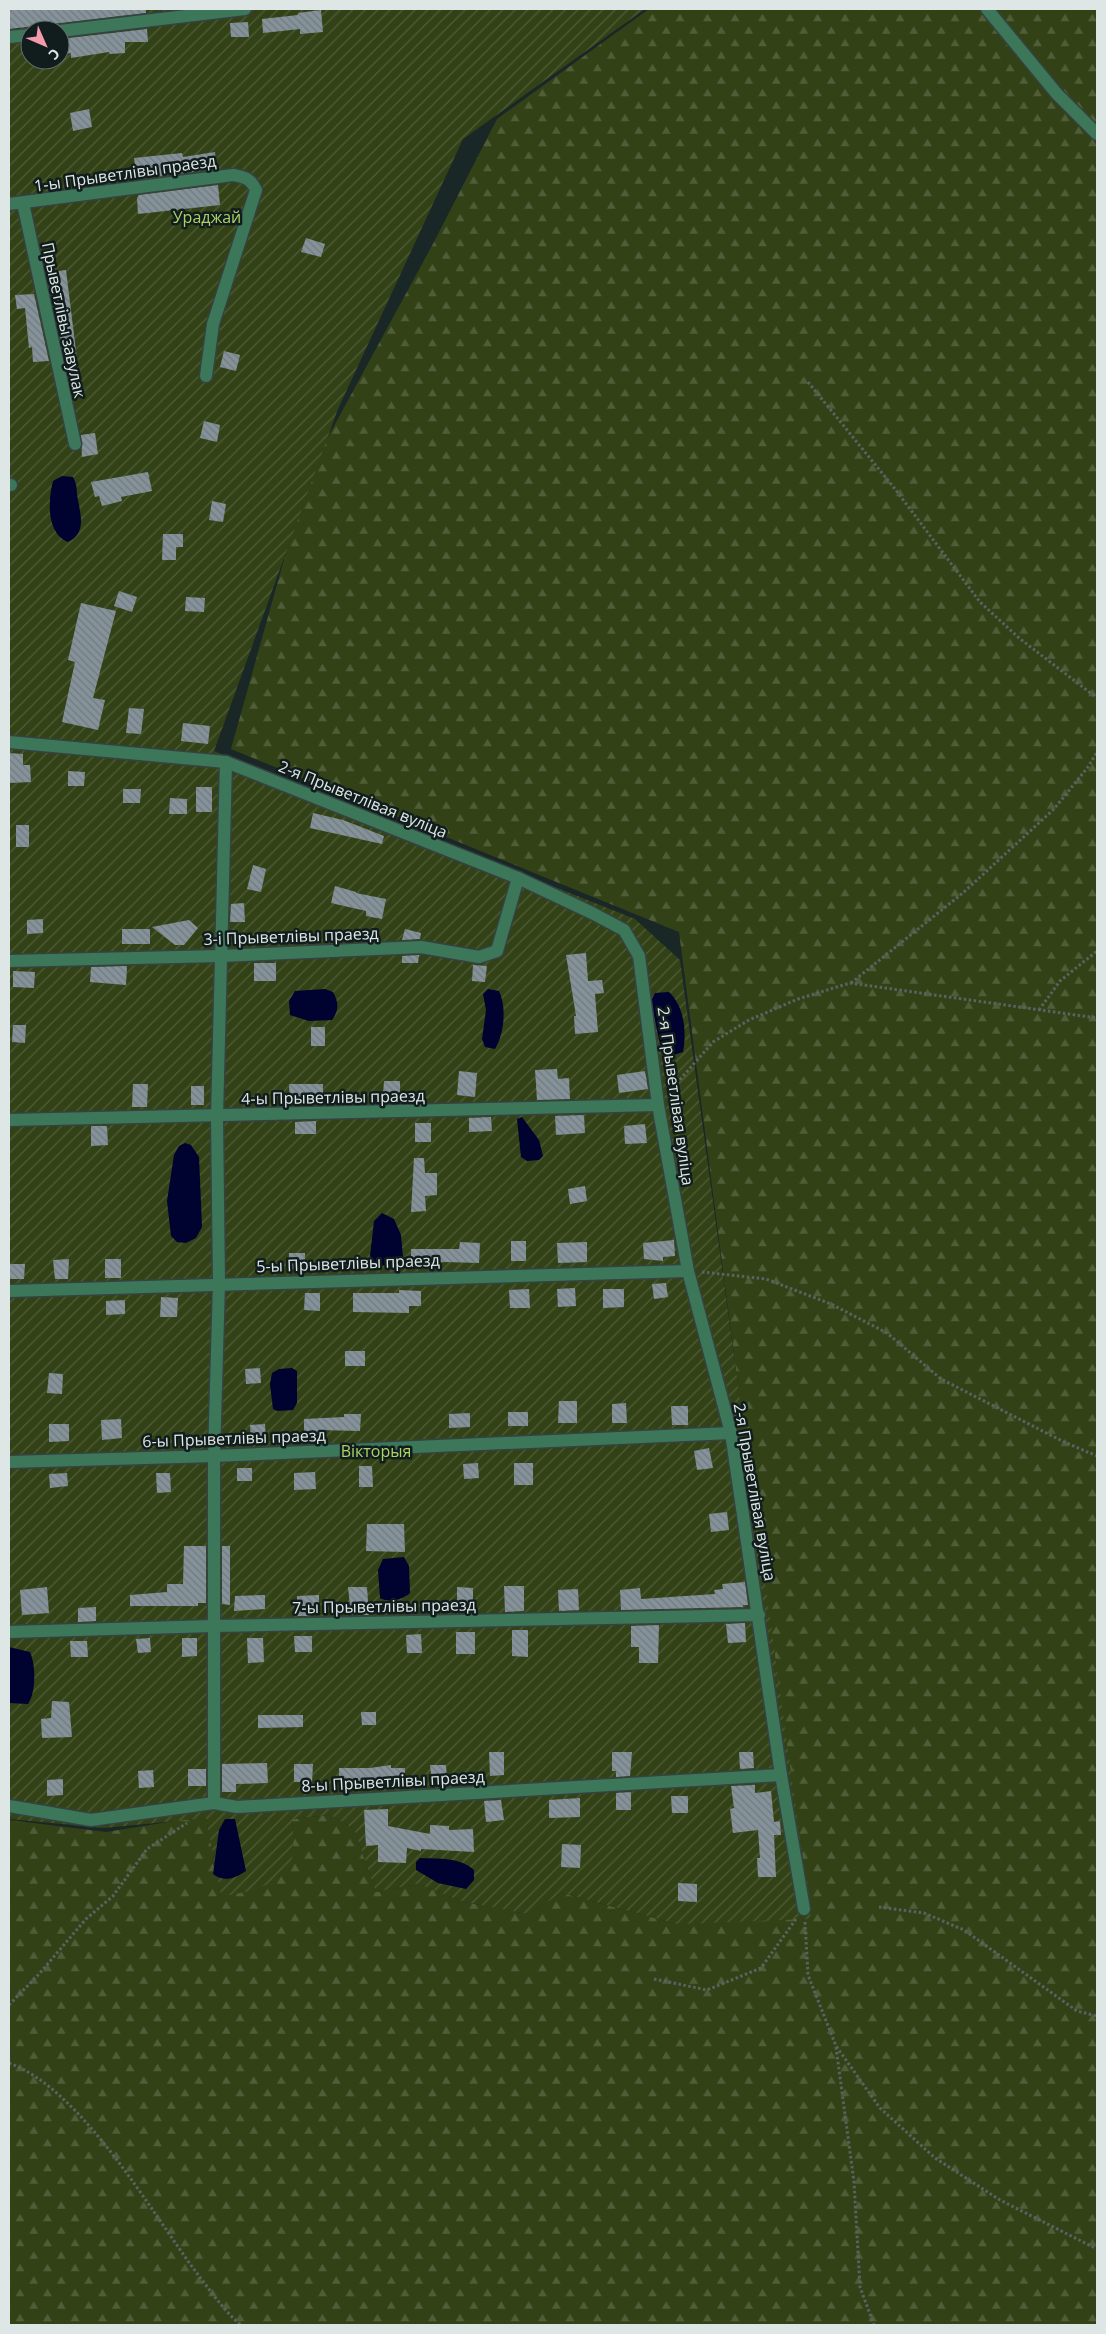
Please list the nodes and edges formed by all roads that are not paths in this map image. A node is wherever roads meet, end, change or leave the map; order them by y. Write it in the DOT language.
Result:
graph roads {
  1 [pos="245,9"];
  2 [pos="987,9"];
  3 [pos="70,30"];
  4 [pos="1097,134"];
  5 [pos="22,203"];
  6 [pos="9,204"];
  7 [pos="206,376"];
  8 [pos="74,444"];
  9 [pos="9,742"];
  10 [pos="226,762"];
  11 [pos="518,878"];
  12 [pos="220,956"];
  13 [pos="9,961"];
  14 [pos="658,1105"];
  15 [pos="216,1116"];
  16 [pos="9,1120"];
  17 [pos="688,1271"];
  18 [pos="219,1283"];
  19 [pos="9,1291"];
  20 [pos="731,1433"];
  21 [pos="214,1456"];
  22 [pos="9,1462"];
  23 [pos="759,1615"];
  24 [pos="213,1626"];
  25 [pos="9,1632"];
  26 [pos="781,1775"];
  27 [pos="214,1802"];
  28 [pos="9,1806"];
  29 [pos="804,1909"];
  1 -- 3 [label="street"];
  2 -- 4 [label="street"];
  5 -- 6 [label="street, 1-ы Прыветлівы праезд"];
  5 -- 7 [label="street, 1-ы Прыветлівы праезд"];
  5 -- 8 [label="street, Прыветлівы завулак"];
  9 -- 10 [label="street, 2-я Прыветлівая вуліца"];
  10 -- 11 [label="street, 2-я Прыветлівая вуліца"];
  10 -- 12 [label="street"];
  11 -- 12 [label="street, 3-і Прыветлівы праезд"];
  11 -- 14 [label="street, 2-я Прыветлівая вуліца"];
  12 -- 13 [label="street, 3-і Прыветлівы праезд"];
  12 -- 15 [label="street"];
  14 -- 15 [label="street, 4-ы Прыветлівы праезд"];
  14 -- 17 [label="street, 2-я Прыветлівая вуліца"];
  15 -- 16 [label="street, 4-ы Прыветлівы праезд"];
  15 -- 18 [label="street"];
  17 -- 18 [label="street, 5-ы Прыветлівы праезд"];
  17 -- 20 [label="street, 2-я Прыветлівая вуліца"];
  18 -- 19 [label="street, 5-ы Прыветлівы праезд"];
  18 -- 21 [label="street"];
  20 -- 21 [label="street, 6-ы Прыветлівы праезд"];
  20 -- 23 [label="street, 2-я Прыветлівая вуліца"];
  21 -- 22 [label="street, 6-ы Прыветлівы праезд"];
  21 -- 24 [label="street"];
  23 -- 24 [label="street, 7-ы Прыветлівы праезд"];
  23 -- 26 [label="street, 2-я Прыветлівая вуліца"];
  24 -- 25 [label="street, 7-ы Прыветлівы праезд"];
  24 -- 27 [label="street"];
  26 -- 27 [label="street, 8-ы Прыветлівы праезд"];
  26 -- 29 [label="street, 2-я Прыветлівая вуліца"];
  27 -- 28 [label="street, 8-ы Прыветлівы праезд"];
}
